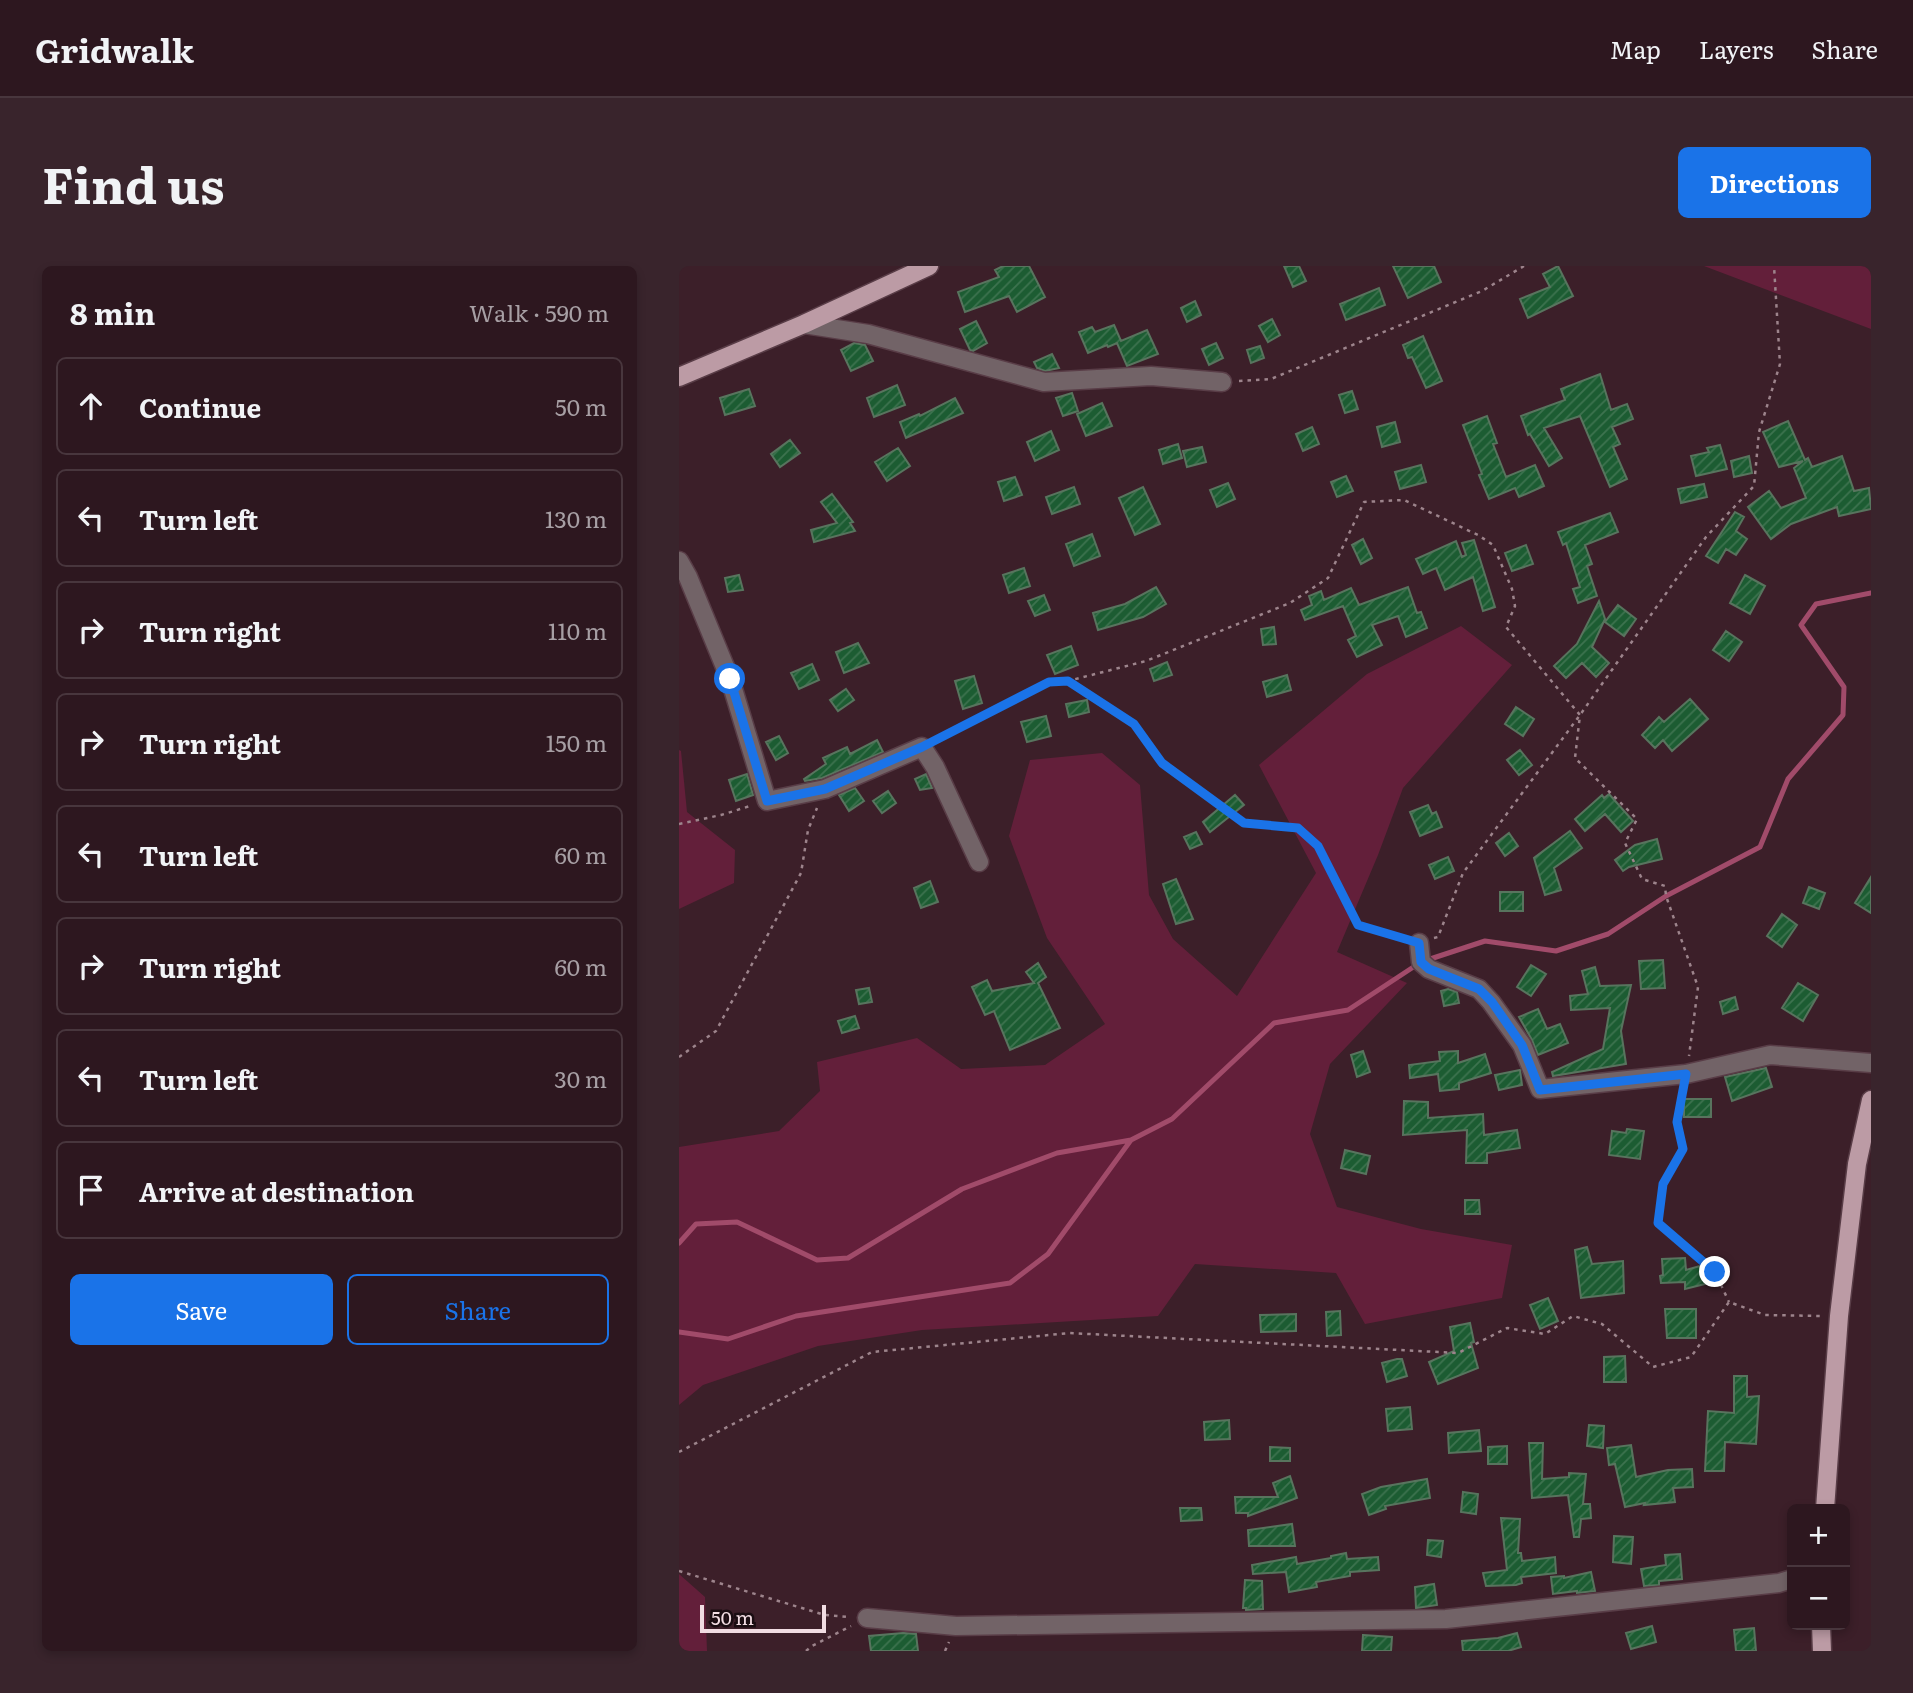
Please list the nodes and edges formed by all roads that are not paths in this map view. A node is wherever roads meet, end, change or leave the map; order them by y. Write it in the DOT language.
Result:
graph roads {
  1 [pos="929,266"];
  2 [pos="804,324"];
  3 [pos="679,377"];
  4 [pos="1222,382"];
  5 [pos="679,561"];
  6 [pos="979,862"];
  7 [pos="1419,943"];
  8 [pos="1871,1063"];
  9 [pos="1871,1100"];
  10 [pos="1825,1504"];
  11 [pos="1787,1581"];
  12 [pos="867,1618"];
  13 [pos="1821,1630"];
  14 [pos="1822,1651"];
  1 -- 2 [label="main road"];
  2 -- 3 [label="main road"];
  2 -- 4 [label="street"];
  5 -- 6 [label="street"];
  7 -- 8 [label="street"];
  9 -- 10 [label="main road"];
  11 -- 12 [label="street"];
  13 -- 14 [label="main road"];
}
